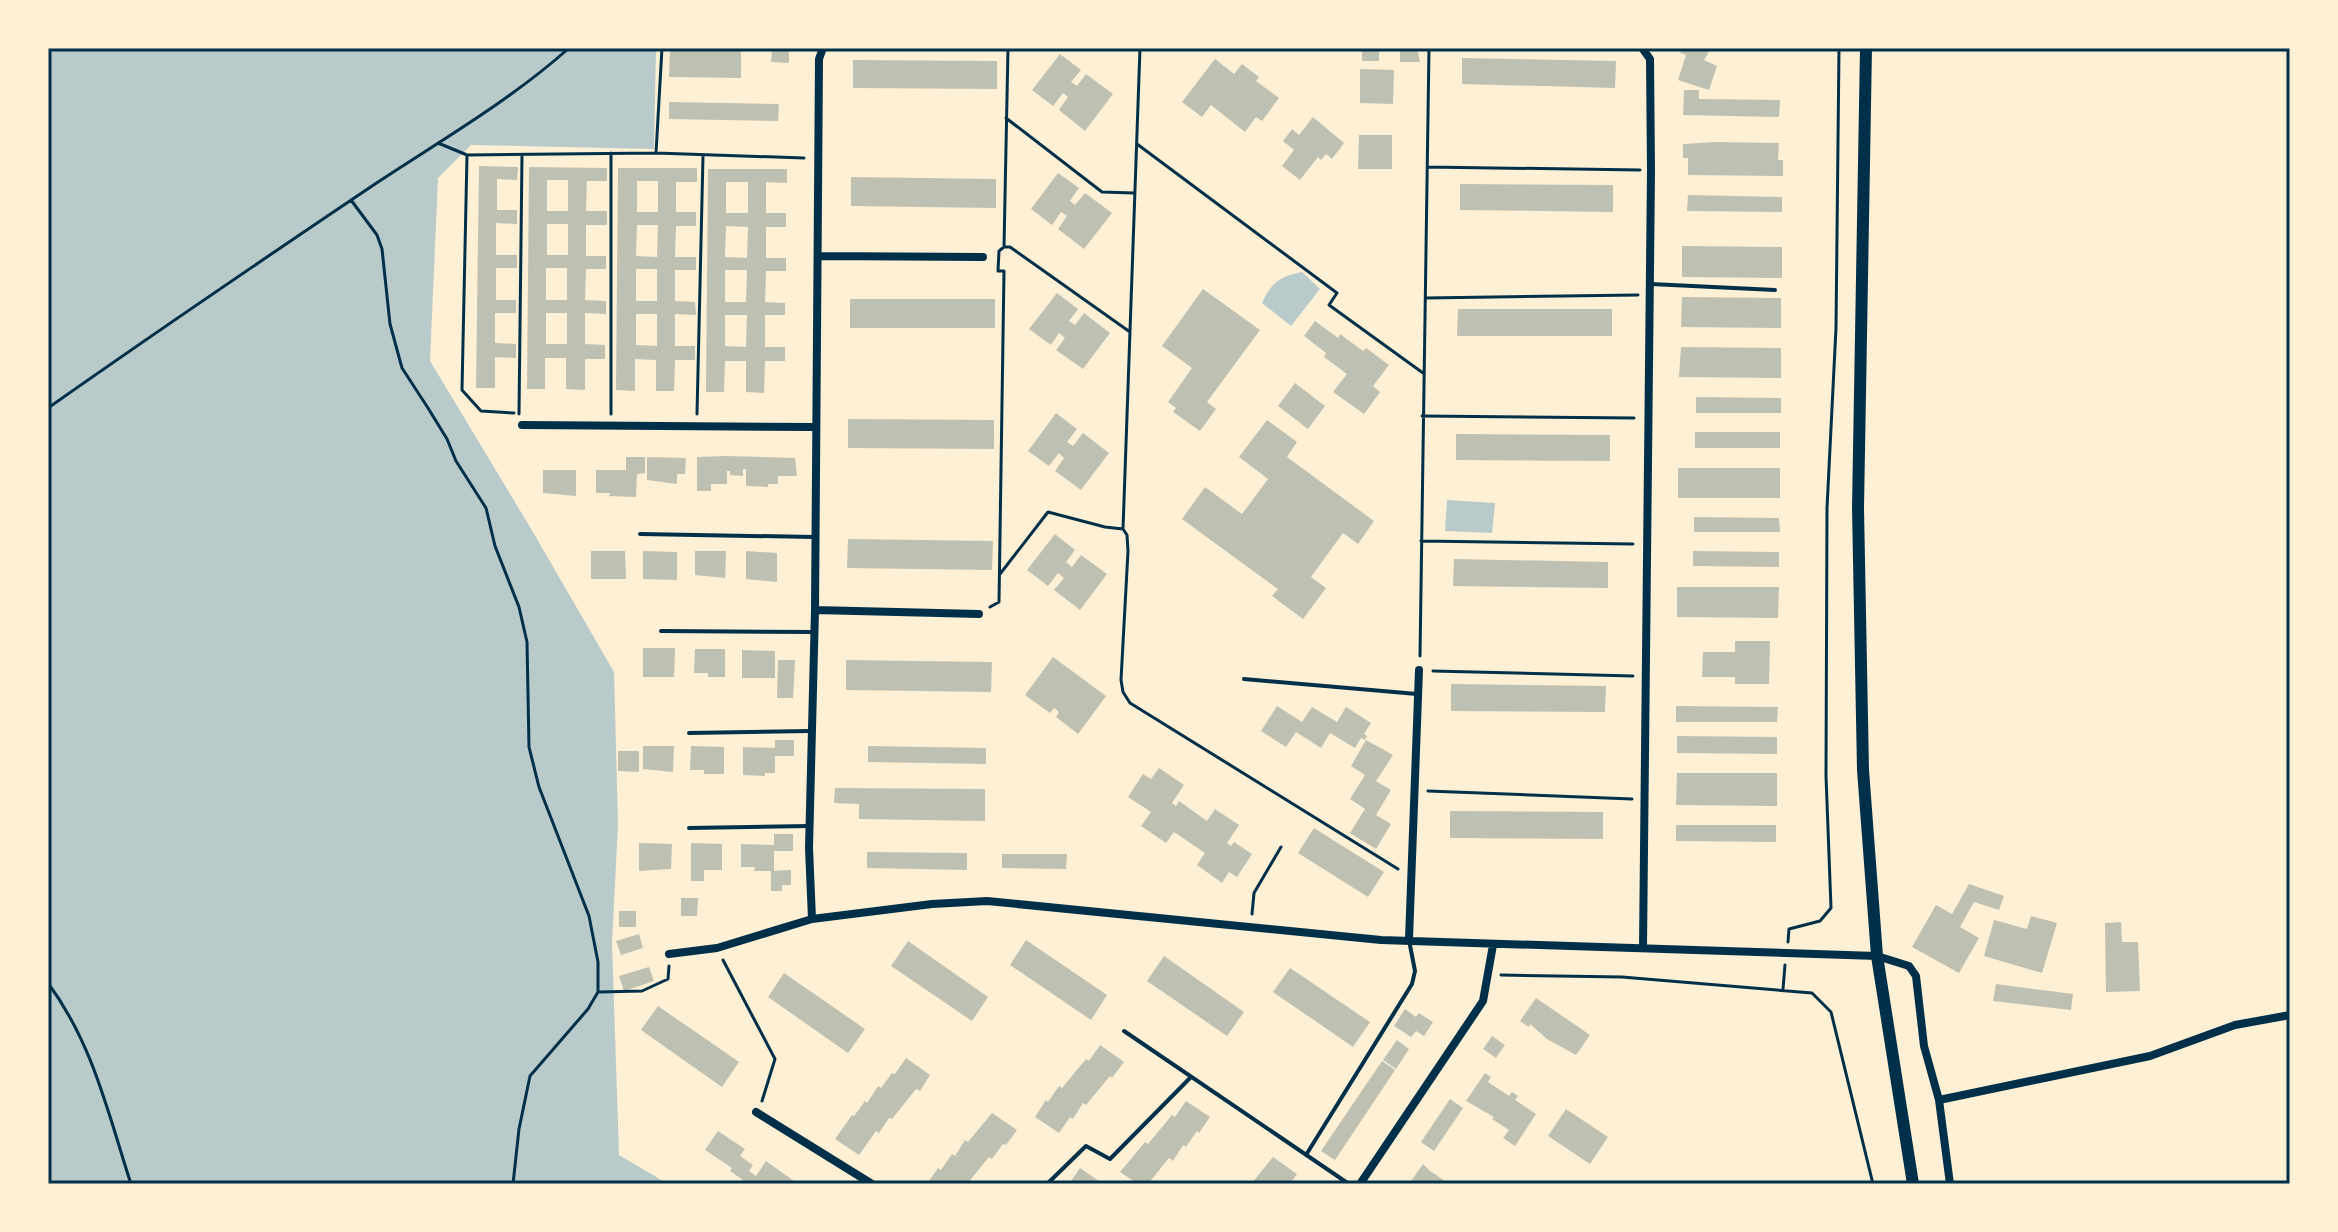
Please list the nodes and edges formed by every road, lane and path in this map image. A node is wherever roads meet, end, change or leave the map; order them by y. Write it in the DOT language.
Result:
graph roads {
  1 [pos="569,48"];
  2 [pos="662,48"];
  3 [pos="823,48"];
  4 [pos="1008,48"];
  5 [pos="1140,48"];
  6 [pos="1429,48"];
  7 [pos="1642,48"];
  8 [pos="1839,48"];
  9 [pos="1866,48"];
  10 [pos="1006,118"];
  11 [pos="437,142"];
  12 [pos="1137,144"];
  13 [pos="611,153"];
  14 [pos="656,153"];
  15 [pos="467,155"];
  16 [pos="522,155"];
  17 [pos="703,156"];
  18 [pos="820,159"];
  19 [pos="1428,167"];
  20 [pos="1651,171"];
  21 [pos="1135,193"];
  22 [pos="351,200"];
  23 [pos="1004,247"];
  24 [pos="819,256"];
  25 [pos="983,257"];
  26 [pos="1649,284"];
  27 [pos="1775,290"];
  28 [pos="1648,295"];
  29 [pos="1426,298"];
  30 [pos="1130,332"];
  31 [pos="1423,373"];
  32 [pos="48,408"];
  33 [pos="519,414"];
  34 [pos="1422,416"];
  35 [pos="1648,418"];
  36 [pos="522,425"];
  37 [pos="611,426"];
  38 [pos="696,426"];
  39 [pos="814,427"];
  40 [pos="1123,529"];
  41 [pos="640,534"];
  42 [pos="815,537"];
  43 [pos="1421,541"];
  44 [pos="1646,545"];
  45 [pos="1000,574"];
  46 [pos="815,610"];
  47 [pos="979,614"];
  48 [pos="661,631"];
  49 [pos="814,632"];
  50 [pos="1419,670"];
  51 [pos="1644,676"];
  52 [pos="1244,679"];
  53 [pos="1417,694"];
  54 [pos="812,731"];
  55 [pos="689,733"];
  56 [pos="1416,790"];
  57 [pos="1645,799"];
  58 [pos="809,826"];
  59 [pos="689,828"];
  60 [pos="1281,847"];
  61 [pos="1412,877"];
  62 [pos="812,919"];
  63 [pos="1251,926"];
  64 [pos="1409,939"];
  65 [pos="1493,945"];
  66 [pos="1643,947"];
  67 [pos="717,948"];
  68 [pos="669,954"];
  69 [pos="1787,954"];
  70 [pos="1877,956"];
  71 [pos="1489,974"];
  72 [pos="48,983"];
  73 [pos="1783,989"];
  74 [pos="598,992"];
  75 [pos="2290,1015"];
  76 [pos="1124,1031"];
  77 [pos="1191,1077"];
  78 [pos="1939,1100"];
  79 [pos="756,1112"];
  80 [pos="1306,1155"];
  81 [pos="131,1184"];
  82 [pos="513,1184"];
  83 [pos="872,1184"];
  84 [pos="1047,1184"];
  85 [pos="1349,1184"];
  86 [pos="1360,1184"];
  87 [pos="1873,1184"];
  88 [pos="1913,1184"];
  89 [pos="1950,1184"];
  1 -- 11 [label="path"];
  2 -- 14 [label="path"];
  3 -- 18 [label="street"];
  4 -- 10 [label="path"];
  5 -- 12 [label="path"];
  6 -- 19 [label="path"];
  7 -- 20 [label="street"];
  8 -- 69 [label="path"];
  9 -- 70 [label="main road"];
  10 -- 21 [label="path"];
  10 -- 23 [label="path"];
  11 -- 15 [label="path"];
  11 -- 22 [label="path"];
  12 -- 21 [label="path"];
  12 -- 31 [label="path"];
  13 -- 14 [label="path"];
  13 -- 16 [label="path"];
  13 -- 37 [label="path"];
  14 -- 17 [label="path"];
  15 -- 16 [label="path"];
  15 -- 33 [label="path"];
  16 -- 33 [label="path"];
  17 -- 18 [label="path"];
  17 -- 38 [label="path"];
  18 -- 24 [label="street"];
  19 -- 20 [label="path"];
  19 -- 29 [label="path"];
  20 -- 26 [label="street"];
  21 -- 30 [label="path"];
  22 -- 32 [label="path"];
  22 -- 74 [label="path"];
  23 -- 30 [label="path"];
  23 -- 45 [label="path"];
  24 -- 25 [label="street"];
  24 -- 39 [label="street"];
  26 -- 27 [label="lane"];
  26 -- 28 [label="street"];
  28 -- 29 [label="path"];
  28 -- 35 [label="street"];
  29 -- 31 [label="path"];
  30 -- 40 [label="path"];
  31 -- 34 [label="path"];
  33 -- 36 [label="path"];
  34 -- 35 [label="path"];
  34 -- 43 [label="path"];
  35 -- 44 [label="street"];
  36 -- 37 [label="street"];
  37 -- 38 [label="street"];
  38 -- 39 [label="street"];
  39 -- 42 [label="street"];
  40 -- 45 [label="path"];
  40 -- 61 [label="path"];
  41 -- 42 [label="lane"];
  42 -- 46 [label="street"];
  43 -- 44 [label="path"];
  43 -- 50 [label="path"];
  44 -- 51 [label="street"];
  45 -- 47 [label="path"];
  46 -- 47 [label="street"];
  46 -- 49 [label="street"];
  48 -- 49 [label="lane"];
  49 -- 54 [label="street"];
  50 -- 51 [label="path"];
  50 -- 53 [label="street"];
  51 -- 57 [label="street"];
  52 -- 53 [label="lane"];
  53 -- 56 [label="street"];
  54 -- 55 [label="lane"];
  54 -- 58 [label="street"];
  56 -- 57 [label="path"];
  56 -- 61 [label="street"];
  57 -- 66 [label="street"];
  58 -- 59 [label="lane"];
  58 -- 62 [label="street"];
  60 -- 63 [label="path"];
  61 -- 64 [label="street"];
  62 -- 63 [label="street"];
  62 -- 67 [label="street"];
  63 -- 64 [label="street"];
  64 -- 65 [label="street"];
  64 -- 80 [label="lane"];
  65 -- 66 [label="street"];
  65 -- 71 [label="street"];
  66 -- 69 [label="street"];
  67 -- 68 [label="street"];
  67 -- 79 [label="path"];
  68 -- 74 [label="path"];
  69 -- 70 [label="street"];
  69 -- 73 [label="path"];
  70 -- 78 [label="street"];
  70 -- 88 [label="main road"];
  71 -- 73 [label="path"];
  71 -- 86 [label="street"];
  72 -- 81 [label="path"];
  73 -- 87 [label="path"];
  74 -- 82 [label="path"];
  75 -- 78 [label="street"];
  76 -- 77 [label="lane"];
  77 -- 80 [label="lane"];
  77 -- 84 [label="lane"];
  78 -- 89 [label="street"];
  79 -- 83 [label="street"];
  80 -- 85 [label="lane"];
}
